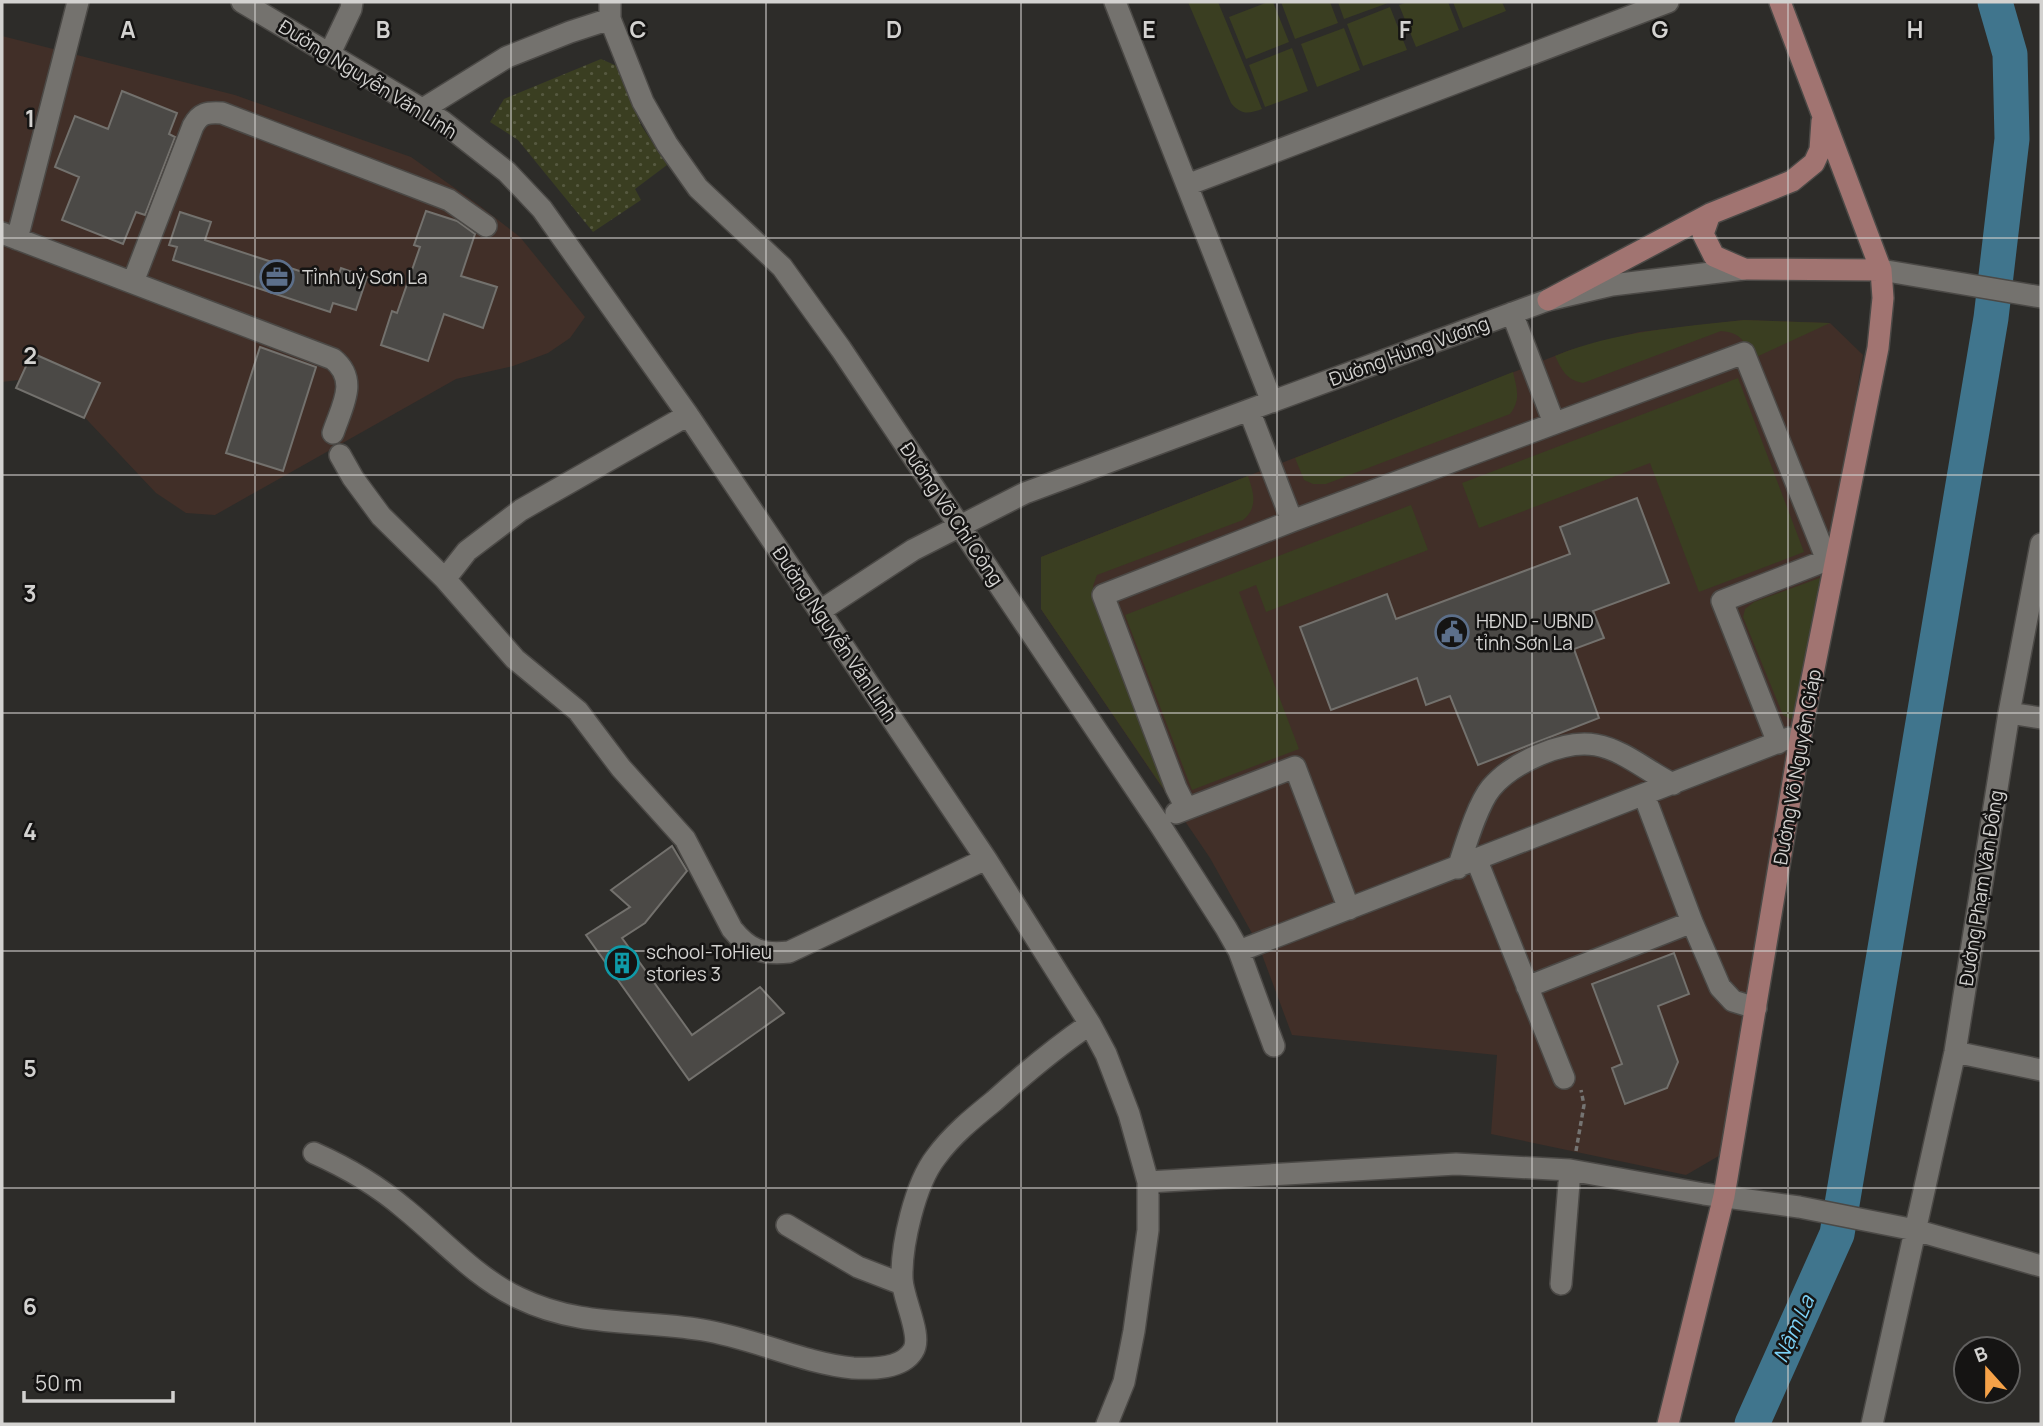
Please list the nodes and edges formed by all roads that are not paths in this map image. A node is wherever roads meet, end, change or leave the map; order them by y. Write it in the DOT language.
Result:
graph roads {
  1 [pos="78,2"];
  2 [pos="242,2"];
  3 [pos="352,2"];
  4 [pos="1115,2"];
  5 [pos="1668,2"];
  6 [pos="1780,2"];
  7 [pos="610,10"];
  8 [pos="330,53"];
  9 [pos="424,110"];
  10 [pos="1823,116"];
  11 [pos="1186,185"];
  12 [pos="1710,214"];
  13 [pos="486,226"];
  14 [pos="9,236"];
  15 [pos="1744,269"];
  16 [pos="1881,270"];
  17 [pos="133,282"];
  18 [pos="2041,297"];
  19 [pos="1548,300"];
  20 [pos="1512,313"];
  21 [pos="1272,402"];
  22 [pos="1249,410"];
  23 [pos="688,415"];
  24 [pos="1554,423"];
  25 [pos="333,433"];
  26 [pos="340,455"];
  27 [pos="1292,521"];
  28 [pos="960,526"];
  29 [pos="2041,544"];
  30 [pos="1832,561"];
  31 [pos="445,579"];
  32 [pos="820,611"];
  33 [pos="2009,713"];
  34 [pos="2041,718"];
  35 [pos="1801,734"];
  36 [pos="1777,743"];
  37 [pos="1672,784"];
  38 [pos="1644,795"];
  39 [pos="1186,808"];
  40 [pos="1160,825"];
  41 [pos="986,859"];
  42 [pos="1467,864"];
  43 [pos="1349,909"];
  44 [pos="1692,922"];
  45 [pos="1239,951"];
  46 [pos="1527,987"];
  47 [pos="1756,1008"];
  48 [pos="1090,1024"];
  49 [pos="1273,1046"];
  50 [pos="1955,1052"];
  51 [pos="2041,1070"];
  52 [pos="1564,1078"];
  53 [pos="314,1153"];
  54 [pos="1570,1170"];
  55 [pos="1148,1182"];
  56 [pos="1724,1196"];
  57 [pos="787,1225"];
  58 [pos="1907,1228"];
  59 [pos="2041,1266"];
  60 [pos="902,1284"];
  61 [pos="1561,1284"];
  62 [pos="1107,1424"];
  63 [pos="1668,1424"];
  64 [pos="1872,1424"];
  1 -- 14 [label="street"];
  2 -- 8 [label="street, Đường Nguyễn Văn Linh"];
  3 -- 8 [label="street"];
  4 -- 11 [label="street"];
  5 -- 11 [label="street"];
  6 -- 10 [label="main road, Đường Võ Nguyên Giáp"];
  7 -- 9 [label="street"];
  7 -- 28 [label="street, Đường Võ Chí Công"];
  8 -- 9 [label="street, Đường Nguyễn Văn Linh"];
  9 -- 23 [label="street, Đường Nguyễn Văn Linh"];
  10 -- 12 [label="main road, Đường Võ Nguyên Giáp"];
  10 -- 16 [label="main road, Đường Võ Nguyên Giáp"];
  11 -- 21 [label="street"];
  12 -- 15 [label="main road"];
  12 -- 19 [label="main road, Đường Võ Nguyên Giáp"];
  13 -- 17 [label="street"];
  14 -- 17 [label="street"];
  15 -- 16 [label="main road, Đường Hùng Vương"];
  15 -- 19 [label="street, Đường Hùng Vương"];
  16 -- 18 [label="street, Đường Hùng Vương"];
  16 -- 30 [label="main road, Đường Võ Nguyên Giáp"];
  17 -- 25 [label="street"];
  19 -- 20 [label="street, Đường Hùng Vương"];
  20 -- 21 [label="street, Đường Hùng Vương"];
  20 -- 24 [label="street"];
  21 -- 22 [label="street, Đường Hùng Vương"];
  22 -- 27 [label="street"];
  22 -- 28 [label="street, Đường Hùng Vương"];
  23 -- 31 [label="street"];
  23 -- 32 [label="street, Đường Nguyễn Văn Linh"];
  24 -- 27 [label="street"];
  24 -- 30 [label="street"];
  26 -- 31 [label="street"];
  27 -- 39 [label="street"];
  28 -- 32 [label="street, Đường Hùng Vương"];
  28 -- 40 [label="street, Đường Võ Chí Công"];
  29 -- 33 [label="street, Đường Phạm Văn Đồng"];
  30 -- 35 [label="main road, Đường Võ Nguyên Giáp"];
  30 -- 36 [label="street"];
  31 -- 41 [label="street"];
  32 -- 41 [label="street, Đường Nguyễn Văn Linh"];
  33 -- 34 [label="street"];
  33 -- 50 [label="street, Đường Phạm Văn Đồng"];
  35 -- 36 [label="street"];
  35 -- 47 [label="main road, Đường Võ Nguyên Giáp"];
  36 -- 37 [label="street"];
  37 -- 38 [label="street"];
  37 -- 42 [label="street"];
  38 -- 42 [label="street"];
  38 -- 44 [label="street"];
  39 -- 40 [label="street"];
  39 -- 43 [label="street"];
  40 -- 45 [label="street, Đường Võ Chí Công"];
  41 -- 48 [label="street, Đường Nguyễn Văn Linh"];
  42 -- 43 [label="street"];
  42 -- 46 [label="street"];
  43 -- 45 [label="street"];
  44 -- 46 [label="street"];
  44 -- 47 [label="street"];
  45 -- 49 [label="street, Đường Võ Chí Công"];
  46 -- 52 [label="street"];
  47 -- 56 [label="main road, Đường Võ Nguyên Giáp"];
  48 -- 55 [label="street, Đường Nguyễn Văn Linh"];
  48 -- 60 [label="street"];
  50 -- 51 [label="street"];
  50 -- 58 [label="street, Đường Phạm Văn Đồng"];
  53 -- 60 [label="street"];
  54 -- 55 [label="street"];
  54 -- 56 [label="street"];
  54 -- 61 [label="street"];
  55 -- 62 [label="street, Đường Nguyễn Văn Linh"];
  56 -- 58 [label="street"];
  56 -- 63 [label="main road, Đường Võ Nguyên Giáp"];
  57 -- 60 [label="street"];
  58 -- 59 [label="street"];
  58 -- 64 [label="street, Đường Phạm Văn Đồng"];
}
